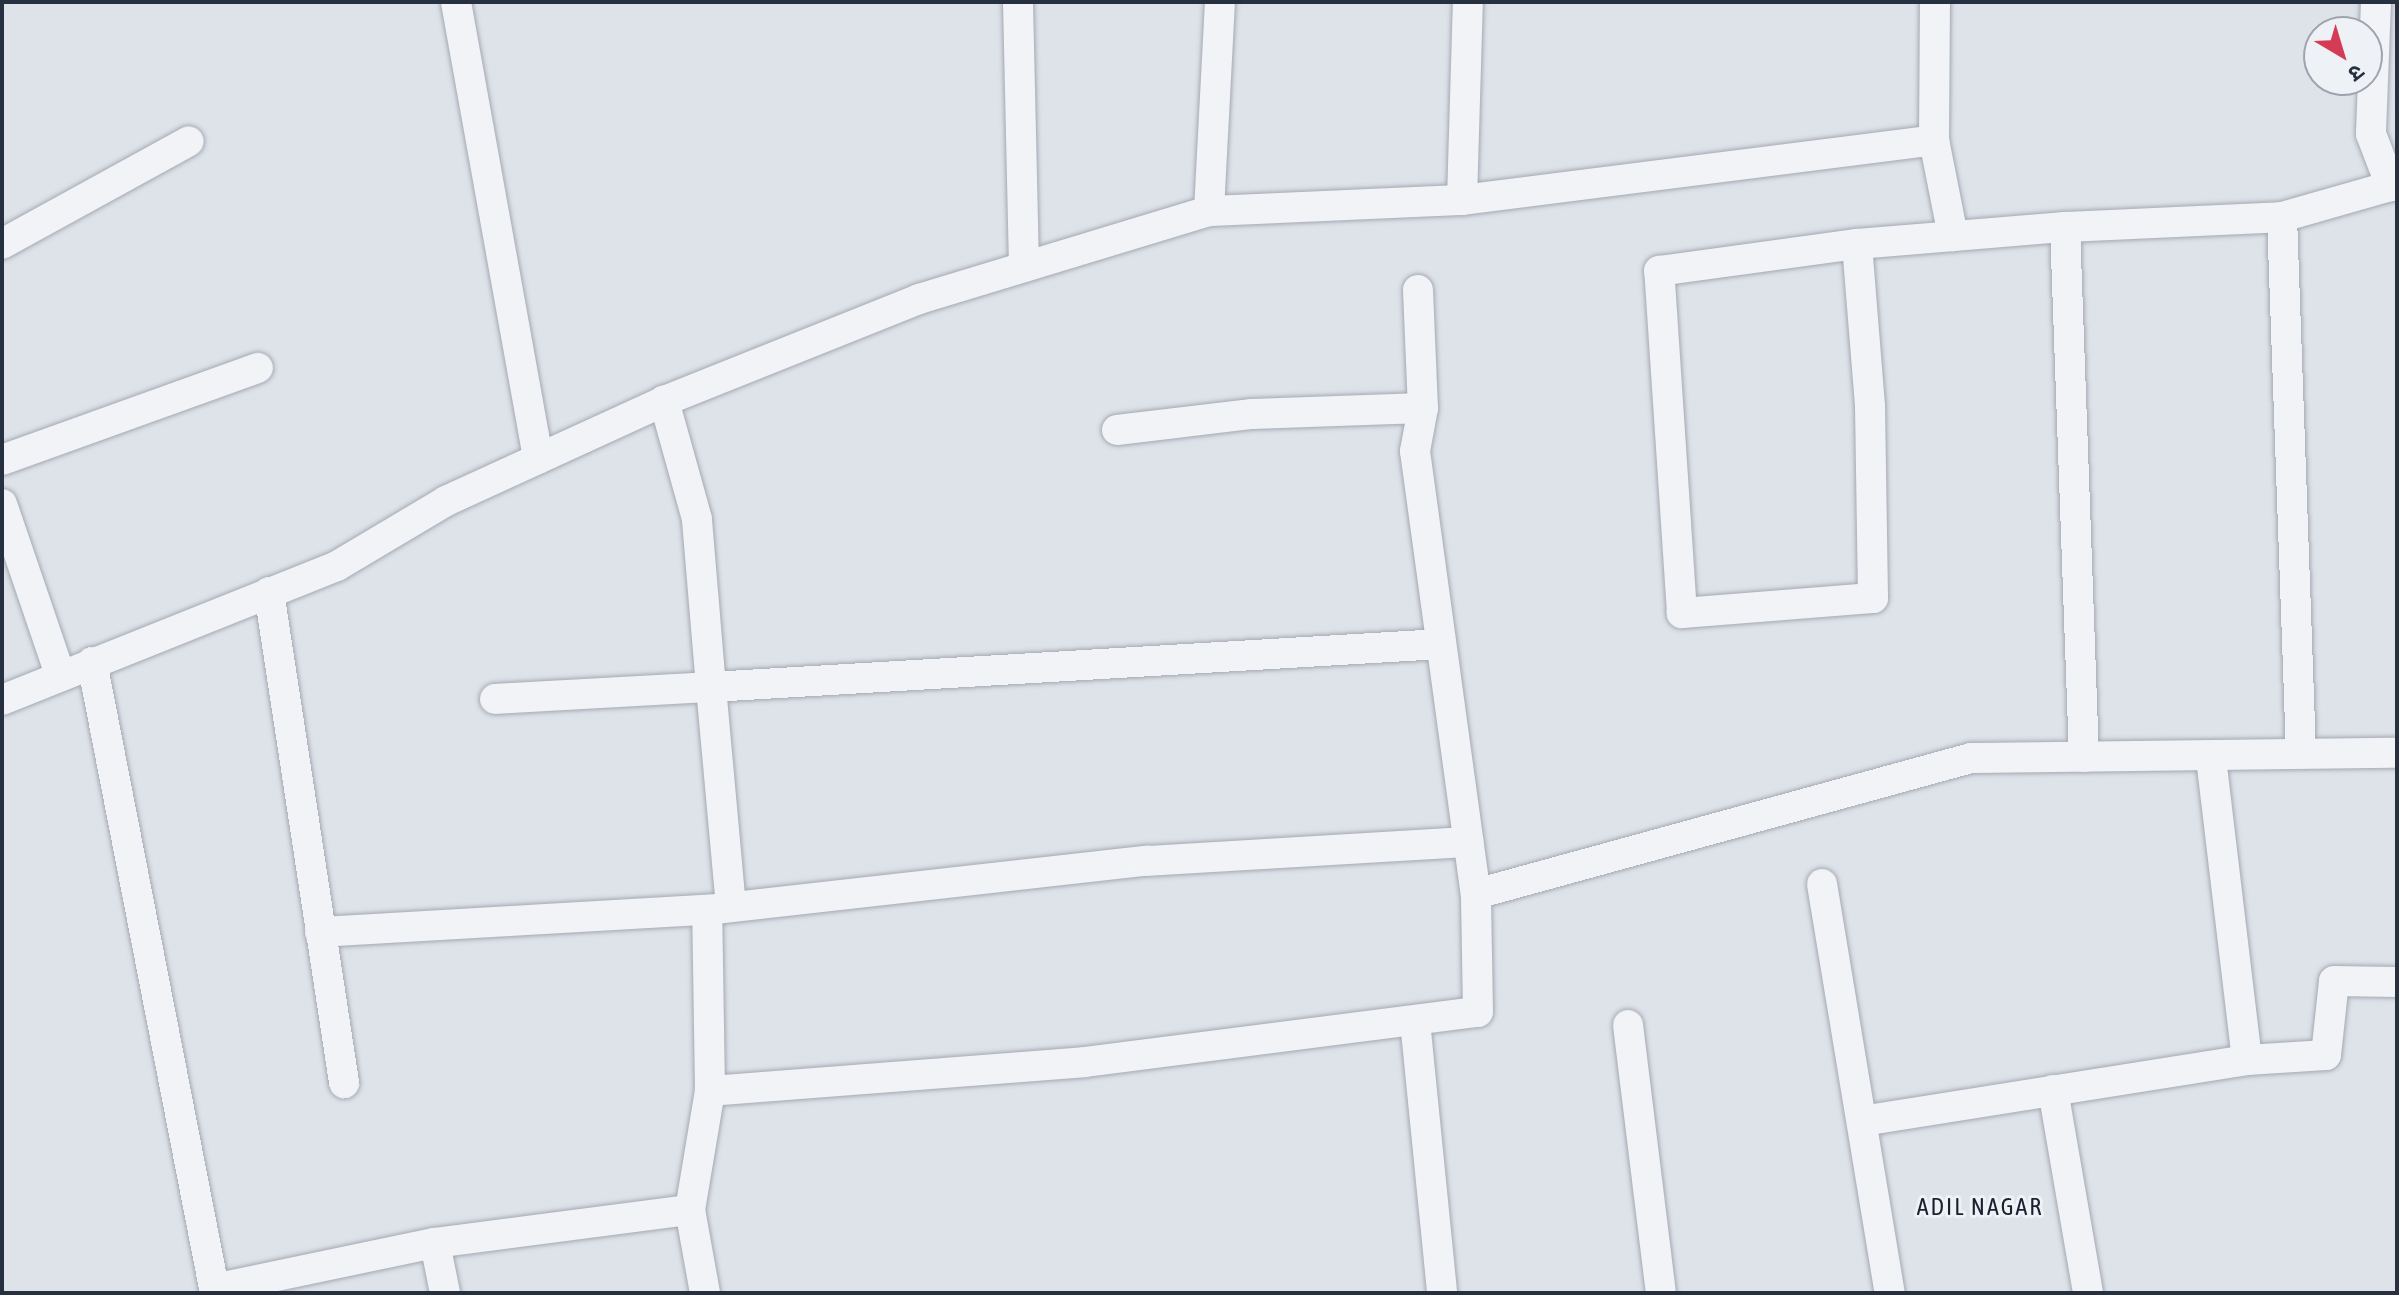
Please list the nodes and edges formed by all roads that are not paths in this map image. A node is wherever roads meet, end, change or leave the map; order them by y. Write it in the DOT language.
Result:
graph roads {
  1 [pos="456,2"];
  2 [pos="1018,2"];
  3 [pos="1220,2"];
  4 [pos="1468,2"];
  5 [pos="1935,2"];
  6 [pos="2376,2"];
  7 [pos="1934,140"];
  8 [pos="189,141"];
  9 [pos="2394,186"];
  10 [pos="1462,200"];
  11 [pos="1209,211"];
  12 [pos="2282,217"];
  13 [pos="2065,227"];
  14 [pos="1953,236"];
  15 [pos="2,244"];
  16 [pos="1857,244"];
  17 [pos="1024,267"];
  18 [pos="1418,290"];
  19 [pos="258,368"];
  20 [pos="664,401"];
  21 [pos="1423,408"];
  22 [pos="1117,430"];
  23 [pos="538,459"];
  24 [pos="2,460"];
  25 [pos="2,504"];
  26 [pos="269,592"];
  27 [pos="1441,644"];
  28 [pos="92,662"];
  29 [pos="60,674"];
  30 [pos="711,687"];
  31 [pos="495,699"];
  32 [pos="2,700"];
  33 [pos="2301,753"];
  34 [pos="2397,753"];
  35 [pos="2084,757"];
  36 [pos="2211,757"];
  37 [pos="1468,842"];
  38 [pos="1822,884"];
  39 [pos="1476,894"];
  40 [pos="719,909"];
  41 [pos="320,932"];
  42 [pos="2397,982"];
  43 [pos="1415,1021"];
  44 [pos="1628,1025"];
  45 [pos="2247,1060"];
  46 [pos="344,1083"];
  47 [pos="2053,1090"];
  48 [pos="710,1091"];
  49 [pos="1862,1121"];
  50 [pos="690,1210"];
  51 [pos="435,1243"];
  52 [pos="215,1291"];
  53 [pos="445,1293"];
  54 [pos="705,1293"];
  55 [pos="1442,1293"];
  56 [pos="1661,1293"];
  57 [pos="1890,1293"];
  58 [pos="2088,1293"];
  1 -- 23 [label="street"];
  2 -- 17 [label="street"];
  3 -- 11 [label="street"];
  4 -- 10 [label="street"];
  5 -- 7 [label="street"];
  6 -- 9 [label="street"];
  7 -- 10 [label="street"];
  7 -- 14 [label="street"];
  8 -- 15 [label="street"];
  9 -- 12 [label="street"];
  10 -- 11 [label="street"];
  11 -- 17 [label="street"];
  12 -- 13 [label="street"];
  12 -- 33 [label="street"];
  13 -- 14 [label="street"];
  13 -- 35 [label="street"];
  14 -- 16 [label="street"];
  16 -- 16 [label="street"];
  17 -- 20 [label="street"];
  18 -- 21 [label="street"];
  19 -- 24 [label="street"];
  20 -- 23 [label="street"];
  20 -- 30 [label="street"];
  21 -- 22 [label="street"];
  21 -- 27 [label="street"];
  23 -- 26 [label="street"];
  25 -- 29 [label="street"];
  26 -- 28 [label="street"];
  26 -- 41 [label="street"];
  27 -- 30 [label="street"];
  27 -- 37 [label="street"];
  28 -- 29 [label="street"];
  28 -- 52 [label="street"];
  29 -- 32 [label="street"];
  30 -- 31 [label="street"];
  30 -- 40 [label="street"];
  33 -- 34 [label="street"];
  33 -- 36 [label="street"];
  35 -- 36 [label="street"];
  35 -- 39 [label="street"];
  36 -- 45 [label="street"];
  37 -- 39 [label="street"];
  37 -- 40 [label="street"];
  38 -- 49 [label="street"];
  39 -- 43 [label="street"];
  40 -- 41 [label="street"];
  40 -- 48 [label="street"];
  41 -- 46 [label="street"];
  42 -- 45 [label="street"];
  43 -- 48 [label="street"];
  43 -- 55 [label="street"];
  44 -- 56 [label="street"];
  45 -- 47 [label="street"];
  47 -- 49 [label="street"];
  47 -- 58 [label="street"];
  48 -- 50 [label="street"];
  49 -- 57 [label="street"];
  50 -- 51 [label="street"];
  50 -- 54 [label="street"];
  51 -- 52 [label="street"];
  51 -- 53 [label="street"];
}
